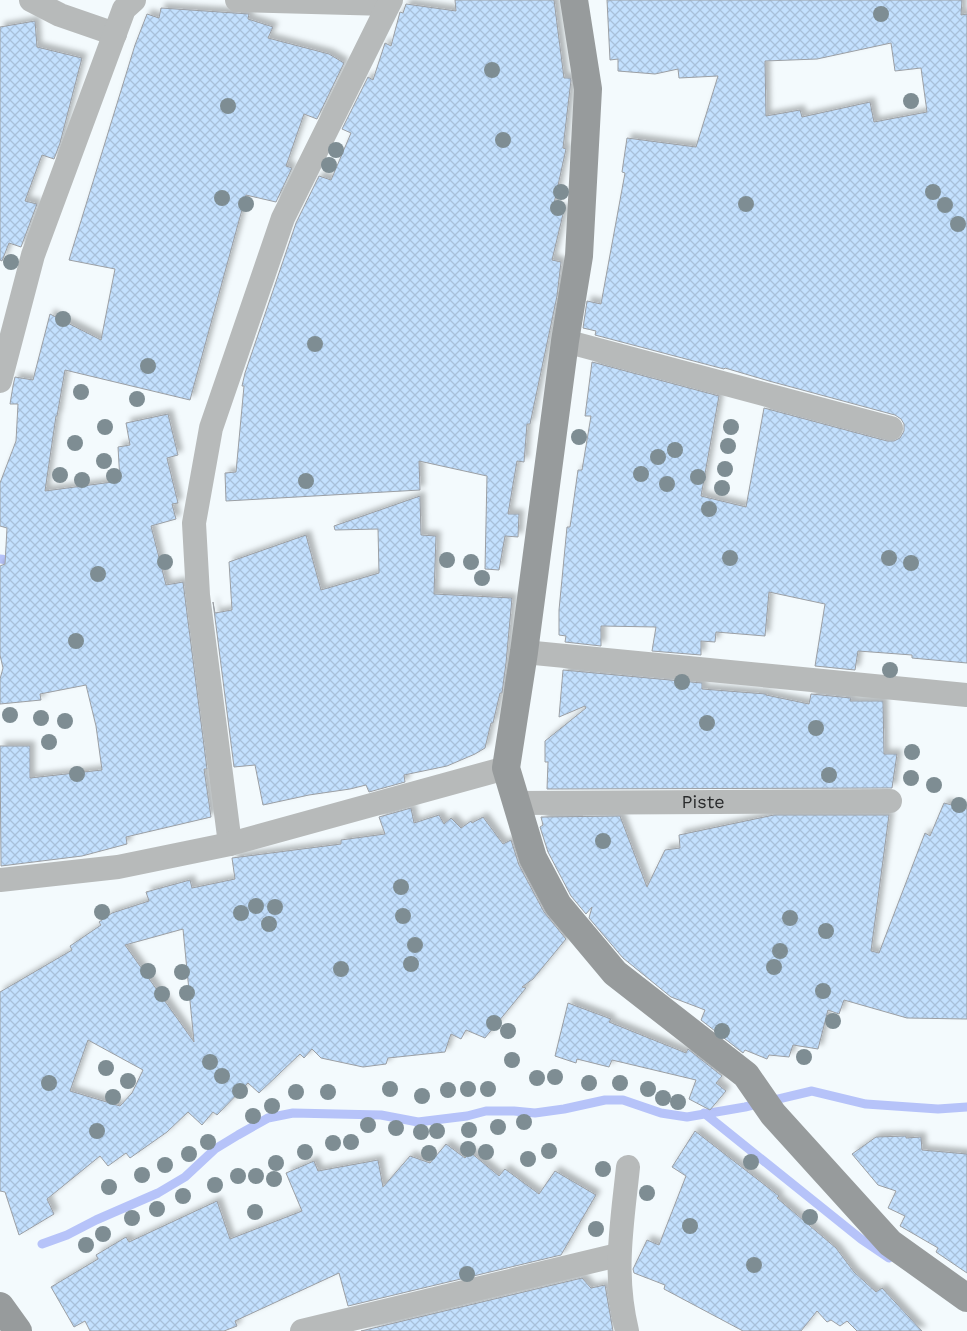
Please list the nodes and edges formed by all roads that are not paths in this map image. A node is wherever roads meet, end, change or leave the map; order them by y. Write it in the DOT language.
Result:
graph roads {
  1 [pos="31,0"];
  2 [pos="134,0"];
  3 [pos="237,0"];
  4 [pos="574,0"];
  5 [pos="390,2"];
  6 [pos="115,34"];
  7 [pos="565,341"];
  8 [pos="0,381"];
  9 [pos="891,428"];
  10 [pos="524,652"];
  11 [pos="967,695"];
  12 [pos="506,768"];
  13 [pos="890,800"];
  14 [pos="517,803"];
  15 [pos="230,844"];
  16 [pos="0,880"];
  17 [pos="628,1167"];
  18 [pos="618,1254"];
  19 [pos="967,1298"];
  20 [pos="302,1331"];
  21 [pos="627,1331"];
  1 -- 6 [label="street"];
  2 -- 6 [label="street"];
  3 -- 5 [label="street"];
  4 -- 7 [label="main road"];
  5 -- 15 [label="street"];
  6 -- 8 [label="street"];
  7 -- 9 [label="street"];
  7 -- 10 [label="main road"];
  10 -- 11 [label="street"];
  10 -- 12 [label="main road"];
  12 -- 14 [label="main road"];
  12 -- 15 [label="street"];
  13 -- 14 [label="street, Piste"];
  14 -- 19 [label="main road"];
  15 -- 16 [label="street"];
  17 -- 18 [label="street"];
  18 -- 20 [label="street"];
  18 -- 21 [label="street"];
}
